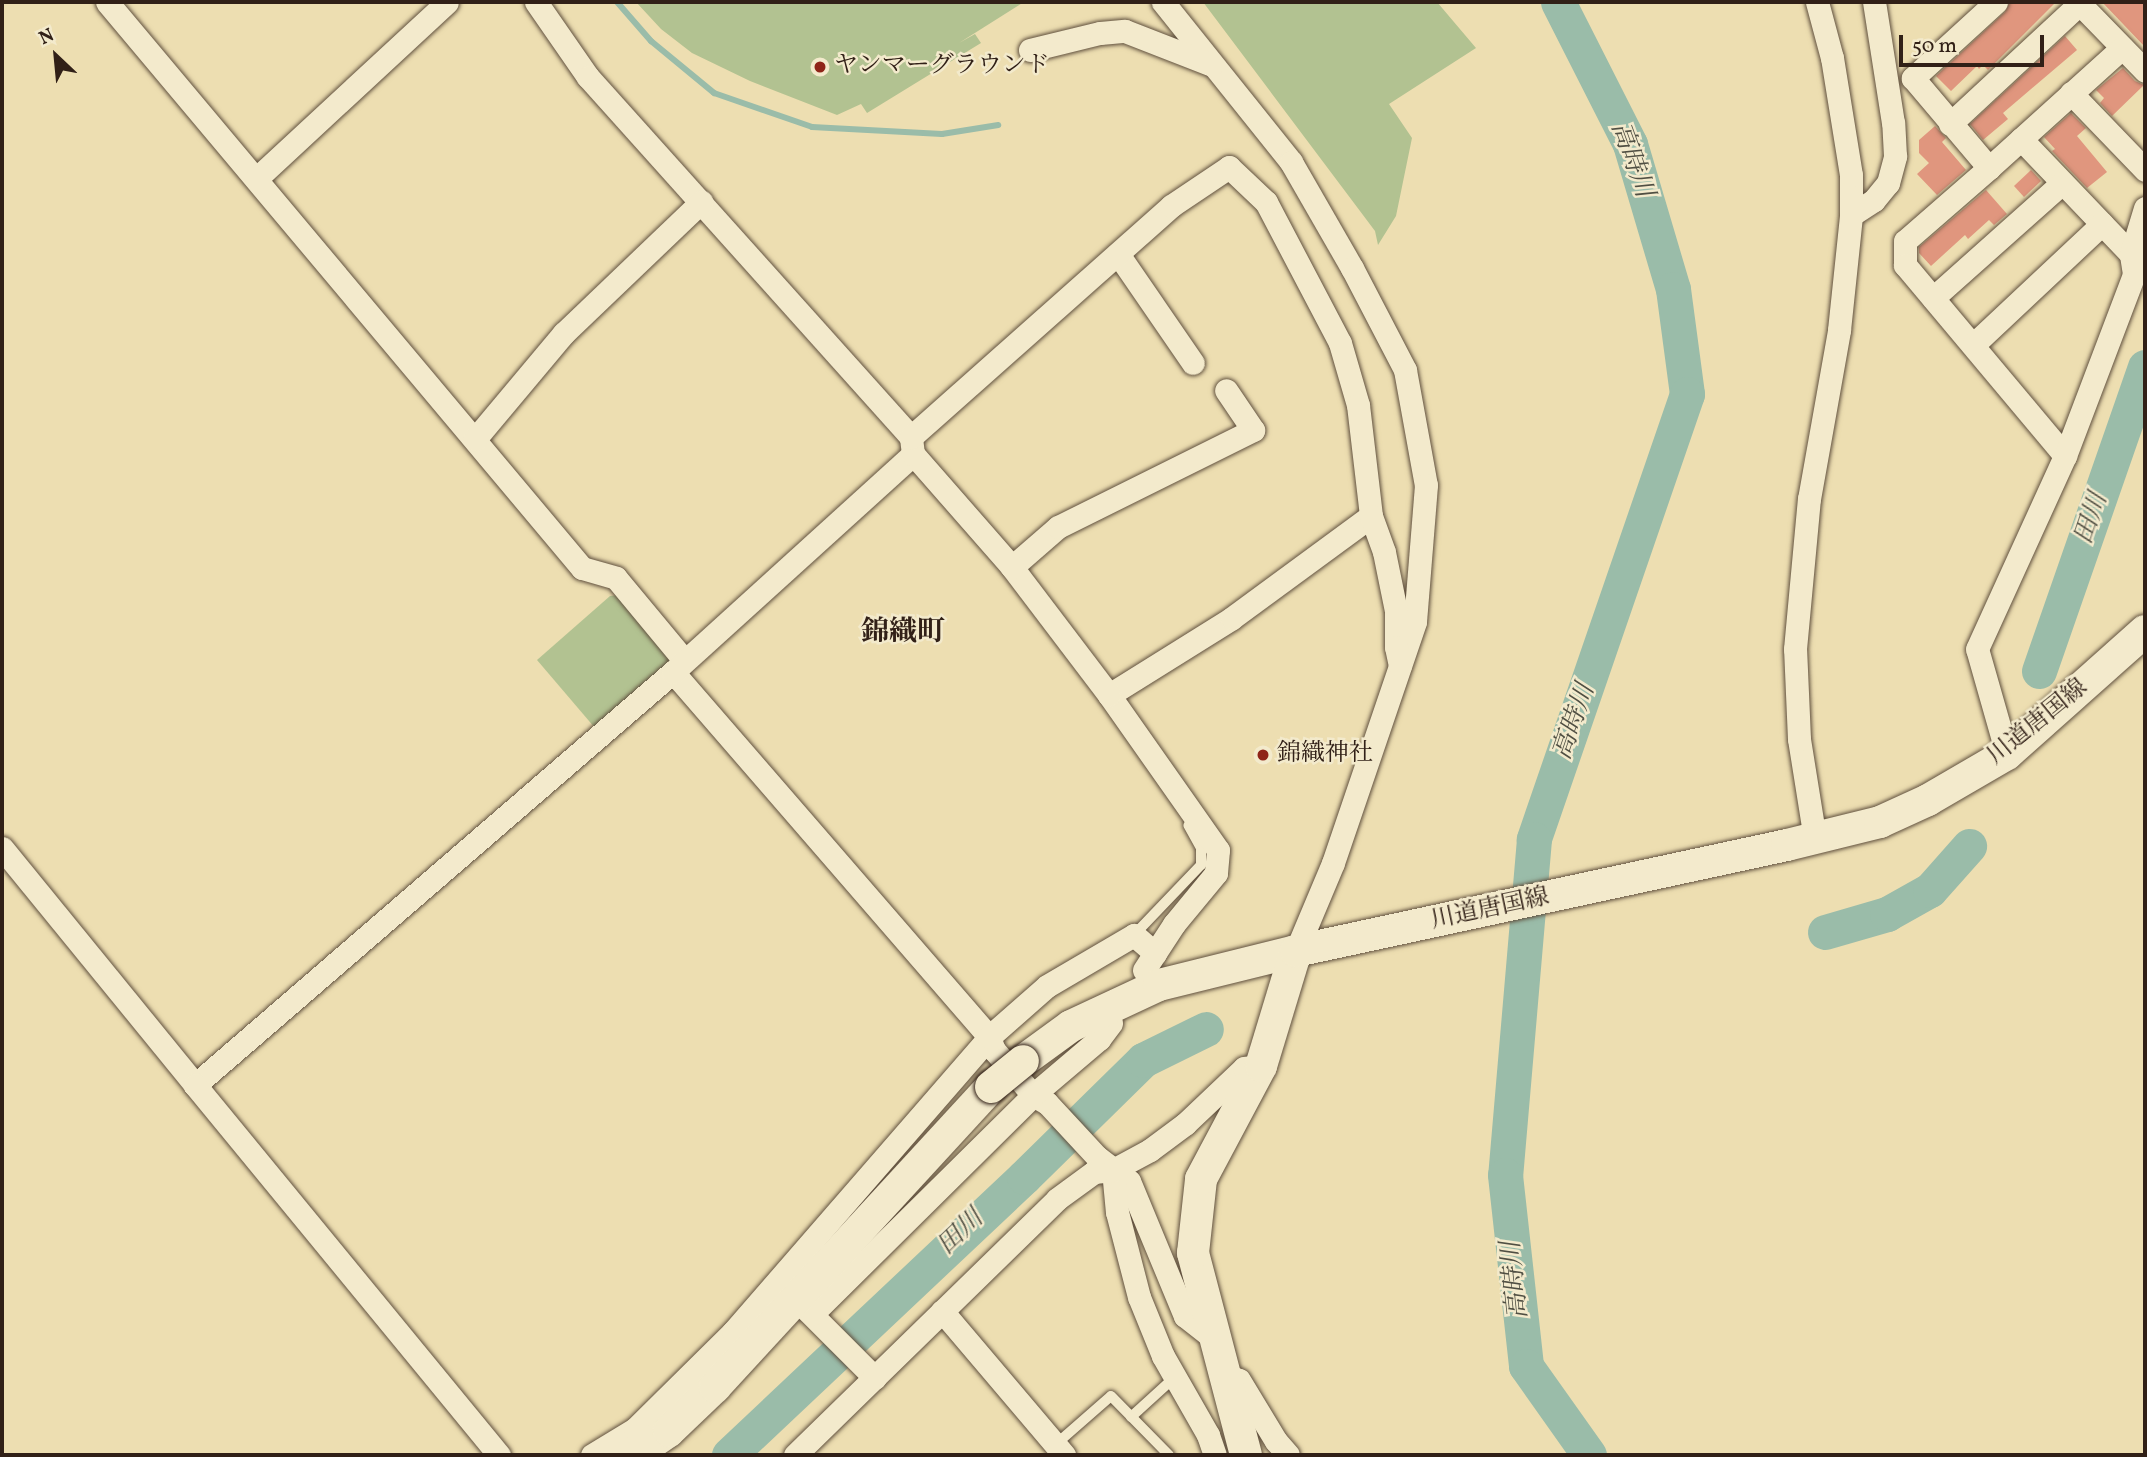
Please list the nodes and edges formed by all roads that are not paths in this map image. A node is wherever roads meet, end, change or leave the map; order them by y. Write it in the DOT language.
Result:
graph roads {
  1 [pos="107,2"];
  2 [pos="447,2"];
  3 [pos="536,2"];
  4 [pos="1163,2"];
  5 [pos="1817,2"];
  6 [pos="1874,2"];
  7 [pos="1996,2"];
  8 [pos="2079,3"];
  9 [pos="2122,48"];
  10 [pos="1030,50"];
  11 [pos="1212,65"];
  12 [pos="2145,71"];
  13 [pos="2071,93"];
  14 [pos="1950,124"];
  15 [pos="2021,139"];
  16 [pos="1990,168"];
  17 [pos="2145,170"];
  18 [pos="256,179"];
  19 [pos="2062,183"];
  20 [pos="701,202"];
  21 [pos="2145,208"];
  22 [pos="1851,215"];
  23 [pos="2102,224"];
  24 [pos="1118,254"];
  25 [pos="2131,254"];
  26 [pos="1933,298"];
  27 [pos="1973,345"];
  28 [pos="1193,363"];
  29 [pos="1226,390"];
  30 [pos="475,439"];
  31 [pos="912,446"];
  32 [pos="2065,456"];
  33 [pos="1371,516"];
  34 [pos="1012,567"];
  35 [pos="2145,631"];
  36 [pos="678,666"];
  37 [pos="1400,666"];
  38 [pos="1109,695"];
  39 [pos="2007,754"];
  40 [pos="1173,786"];
  41 [pos="1801,842"];
  42 [pos="2,848"];
  43 [pos="1134,935"];
  44 [pos="1307,949"];
  45 [pos="1111,1023"];
  46 [pos="989,1037"];
  47 [pos="1261,1066"];
  48 [pos="195,1085"];
  49 [pos="1040,1099"];
  50 [pos="1105,1164"];
  51 [pos="799,1303"];
  52 [pos="942,1311"];
  53 [pos="1213,1338"];
  54 [pos="1223,1373"];
  55 [pos="871,1374"];
  56 [pos="1175,1377"];
  57 [pos="1131,1417"];
  58 [pos="1060,1450"];
  59 [pos="499,1455"];
  60 [pos="592,1455"];
  61 [pos="634,1455"];
  62 [pos="795,1455"];
  63 [pos="1169,1455"];
  64 [pos="1215,1455"];
  65 [pos="1247,1455"];
  66 [pos="1288,1455"];
  1 -- 18 [label="street"];
  2 -- 18 [label="street"];
  3 -- 20 [label="street"];
  4 -- 11 [label="street"];
  5 -- 22 [label="street"];
  6 -- 22 [label="street"];
  7 -- 14 [label="street"];
  8 -- 9 [label="street"];
  8 -- 14 [label="street"];
  9 -- 12 [label="street"];
  9 -- 13 [label="street"];
  10 -- 11 [label="street"];
  11 -- 37 [label="street"];
  13 -- 15 [label="street"];
  13 -- 17 [label="street"];
  14 -- 16 [label="street"];
  15 -- 16 [label="street"];
  15 -- 19 [label="street"];
  16 -- 26 [label="street"];
  18 -- 30 [label="street"];
  19 -- 23 [label="street"];
  19 -- 26 [label="street"];
  20 -- 30 [label="street"];
  20 -- 31 [label="street"];
  21 -- 25 [label="street"];
  22 -- 41 [label="street"];
  23 -- 25 [label="street"];
  23 -- 27 [label="street"];
  24 -- 28 [label="street"];
  24 -- 31 [label="street"];
  24 -- 33 [label="street"];
  25 -- 32 [label="street"];
  26 -- 27 [label="street"];
  27 -- 32 [label="street"];
  29 -- 34 [label="street"];
  30 -- 36 [label="street"];
  31 -- 34 [label="street"];
  31 -- 36 [label="street"];
  32 -- 39 [label="street"];
  33 -- 37 [label="street"];
  33 -- 38 [label="street"];
  34 -- 38 [label="street"];
  35 -- 39 [label="main road, 川道唐国線"];
  36 -- 46 [label="street"];
  36 -- 48 [label="street"];
  37 -- 44 [label="street"];
  38 -- 40 [label="street"];
  39 -- 41 [label="main road, 川道唐国線"];
  40 -- 43 [label="lane"];
  40 -- 43 [label="street"];
  41 -- 44 [label="main road, 川道唐国線"];
  42 -- 48 [label="street"];
  43 -- 46 [label="street"];
  44 -- 47 [label="main road"];
  44 -- 51 [label="main road, 川道唐国線, bridge"];
  45 -- 49 [label="street"];
  46 -- 49 [label="street"];
  46 -- 51 [label="street"];
  47 -- 50 [label="street"];
  47 -- 53 [label="main road"];
  48 -- 59 [label="street"];
  49 -- 50 [label="street"];
  49 -- 51 [label="street"];
  50 -- 52 [label="street"];
  50 -- 53 [label="street"];
  50 -- 56 [label="street"];
  51 -- 55 [label="street"];
  51 -- 60 [label="street"];
  51 -- 61 [label="main road, 川道唐国線"];
  52 -- 55 [label="street"];
  52 -- 58 [label="street"];
  53 -- 54 [label="main road"];
  54 -- 65 [label="main road"];
  54 -- 66 [label="street"];
  55 -- 62 [label="street"];
  56 -- 57 [label="lane"];
  56 -- 64 [label="street"];
  57 -- 58 [label="lane"];
  57 -- 63 [label="lane"];
}
